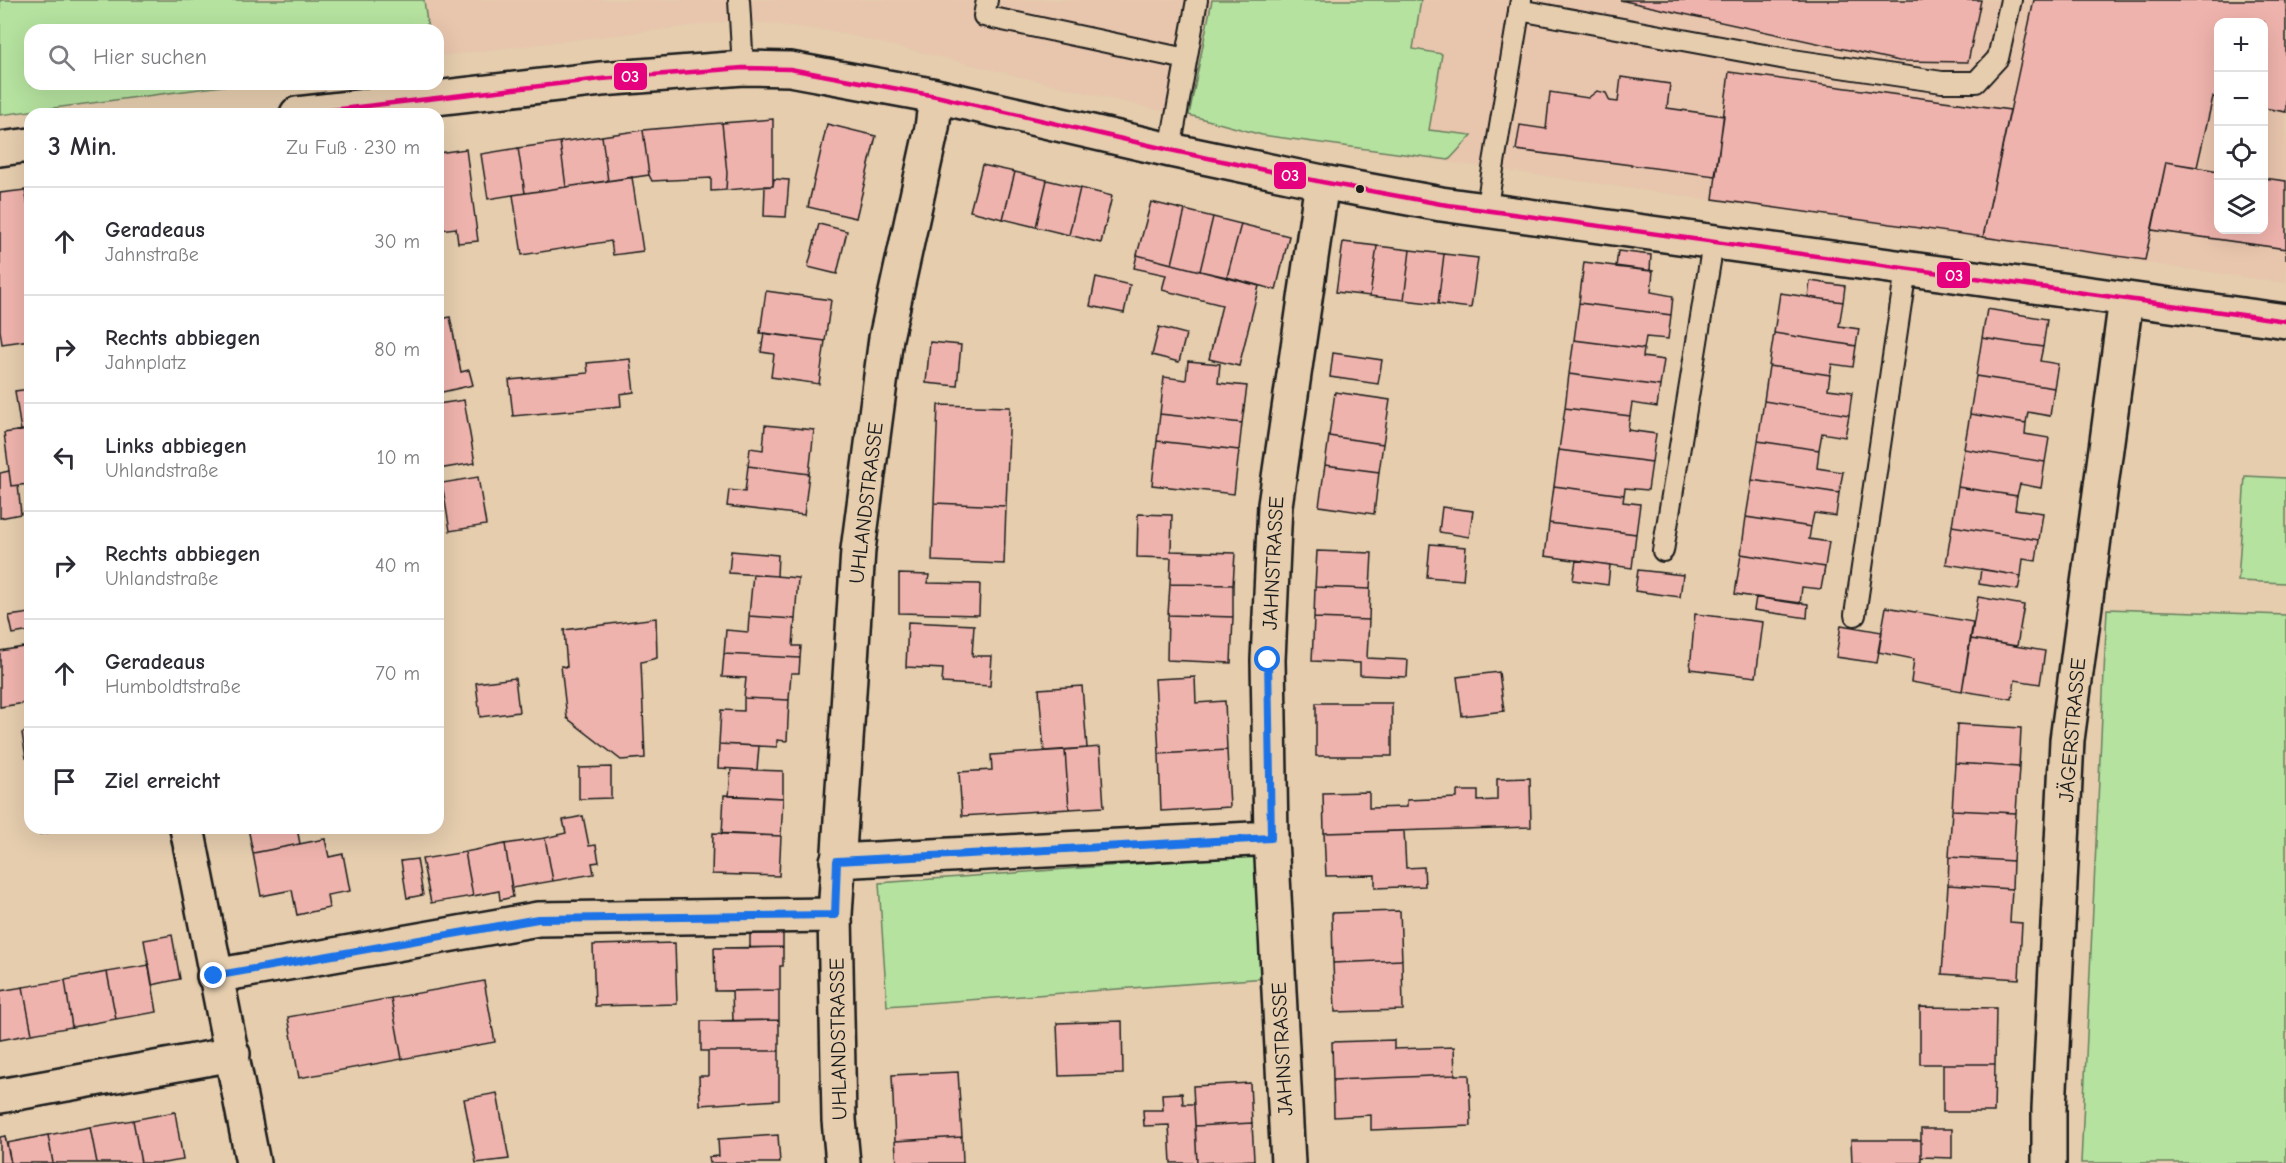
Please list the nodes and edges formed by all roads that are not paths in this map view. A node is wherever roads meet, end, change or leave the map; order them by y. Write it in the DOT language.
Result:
graph roads {
  1 [pos="739,0"];
  2 [pos="987,0"];
  3 [pos="1197,0"];
  4 [pos="2011,0"];
  5 [pos="1520,5"];
  6 [pos="1186,59"];
  7 [pos="743,68"];
  8 [pos="936,96"];
  9 [pos="350,108"];
  10 [pos="24,146"];
  11 [pos="0,149"];
  12 [pos="1170,150"];
  13 [pos="1322,182"];
  14 [pos="1486,211"];
  15 [pos="1713,243"];
  16 [pos="1906,269"];
  17 [pos="2126,299"];
  18 [pos="2286,321"];
  19 [pos="1663,551"];
  20 [pos="1855,615"];
  21 [pos="188,834"];
  22 [pos="1271,838"];
  23 [pos="837,861"];
  24 [pos="835,915"];
  25 [pos="214,976"];
  26 [pos="232,1054"];
  27 [pos="0,1096"];
  28 [pos="253,1163"];
  29 [pos="843,1163"];
  30 [pos="1288,1163"];
  31 [pos="2049,1163"];
  1 -- 7 [label="lane"];
  2 -- 6 [label="lane"];
  3 -- 6 [label="lane"];
  4 -- 5 [label="lane"];
  5 -- 14 [label="lane"];
  6 -- 12 [label="lane"];
  7 -- 8 [label="street"];
  7 -- 9 [label="street"];
  8 -- 12 [label="street"];
  8 -- 23 [label="street, UHLANDSTRASSE"];
  10 -- 11 [label="street"];
  12 -- 13 [label="street"];
  13 -- 14 [label="street"];
  13 -- 22 [label="street, JAHNSTRASSE"];
  14 -- 15 [label="street"];
  15 -- 16 [label="street"];
  15 -- 19 [label="lane"];
  16 -- 17 [label="street"];
  16 -- 20 [label="lane"];
  17 -- 18 [label="street"];
  17 -- 31 [label="street, JÄGERSTRASSE"];
  21 -- 25 [label="street"];
  22 -- 23 [label="street"];
  22 -- 30 [label="street, JAHNSTRASSE"];
  23 -- 24 [label="street, UHLANDSTRASSE"];
  24 -- 25 [label="street"];
  24 -- 29 [label="street, UHLANDSTRASSE"];
  25 -- 26 [label="street"];
  26 -- 27 [label="street"];
  26 -- 28 [label="street"];
}
